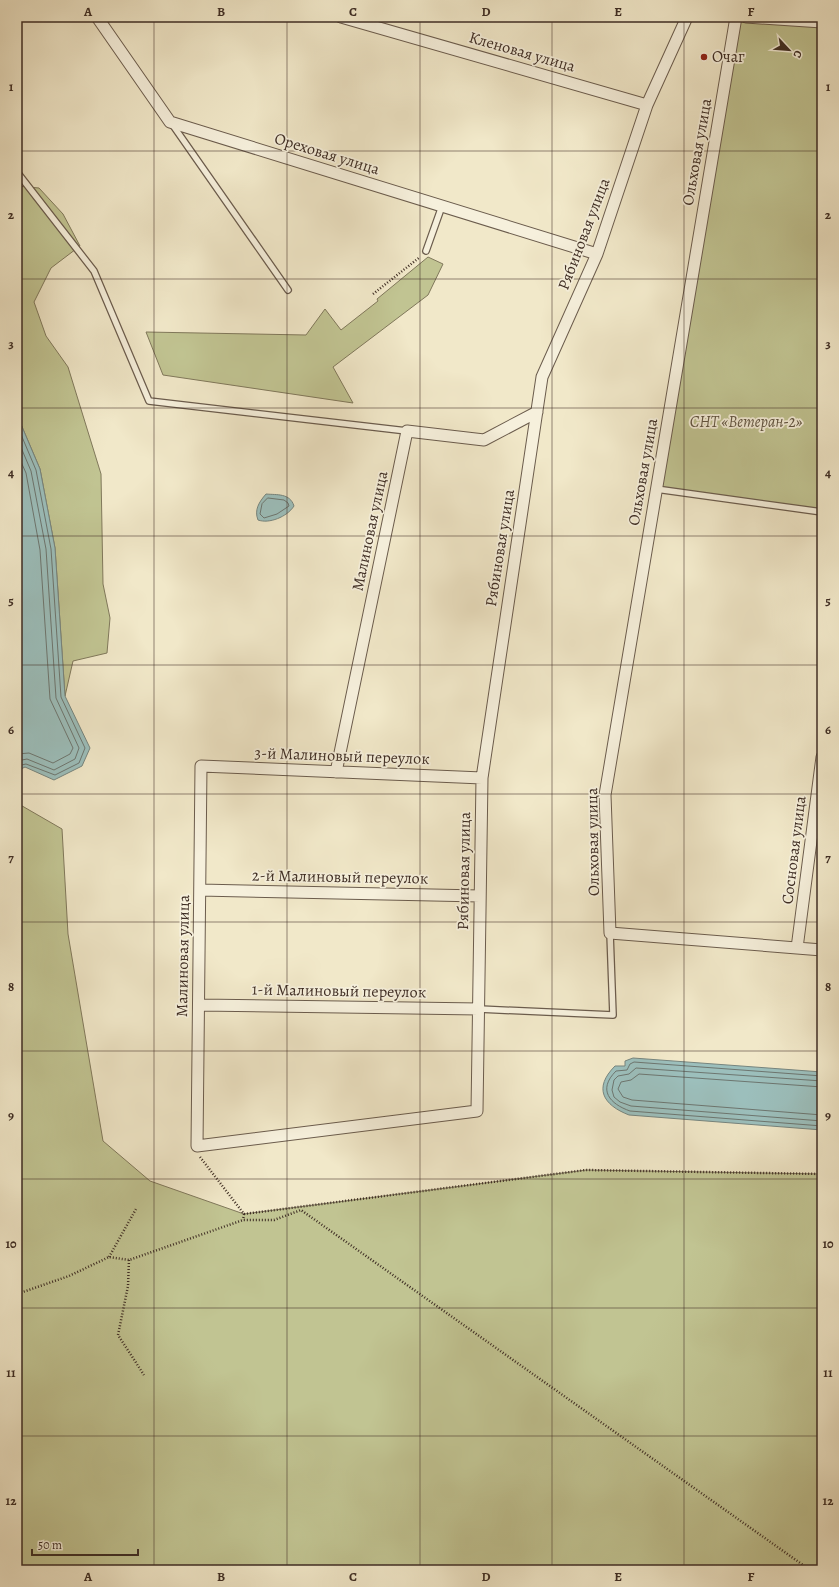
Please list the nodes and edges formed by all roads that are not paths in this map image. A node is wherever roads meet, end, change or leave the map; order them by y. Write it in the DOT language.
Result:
graph roads {
  1 [pos="97,17"];
  2 [pos="341,17"];
  3 [pos="687,17"];
  4 [pos="736,17"];
  5 [pos="746,17"];
  6 [pos="822,22"];
  7 [pos="647,105"];
  8 [pos="170,122"];
  9 [pos="17,172"];
  10 [pos="442,206"];
  11 [pos="426,251"];
  12 [pos="597,254"];
  13 [pos="288,290"];
  14 [pos="537,412"];
  15 [pos="407,431"];
  16 [pos="656,489"];
  17 [pos="822,512"];
  18 [pos="822,757"];
  19 [pos="201,766"];
  20 [pos="336,772"];
  21 [pos="482,778"];
  22 [pos="200,890"];
  23 [pos="480,896"];
  24 [pos="610,933"];
  25 [pos="797,948"];
  26 [pos="822,950"];
  27 [pos="199,1005"];
  28 [pos="478,1009"];
  29 [pos="477,1111"];
  1 -- 8 [label="street"];
  2 -- 7 [label="street, Кленовая улица"];
  3 -- 7 [label="street, Рябиновая улица"];
  4 -- 16 [label="street, Ольховая улица"];
  5 -- 6 [label="street"];
  7 -- 12 [label="street, Рябиновая улица"];
  8 -- 10 [label="street, Ореховая улица"];
  8 -- 13 [label="lane"];
  9 -- 15 [label="lane"];
  10 -- 11 [label="lane"];
  10 -- 12 [label="street, Ореховая улица"];
  12 -- 14 [label="street, Рябиновая улица"];
  14 -- 15 [label="street"];
  14 -- 21 [label="street, Рябиновая улица"];
  15 -- 20 [label="street, Малиновая улица"];
  16 -- 17 [label="lane"];
  16 -- 24 [label="street, Ольховая улица"];
  18 -- 25 [label="street, Сосновая улица"];
  19 -- 20 [label="street, 3-й Малиновый переулок"];
  19 -- 22 [label="street, Малиновая улица"];
  20 -- 21 [label="street, 3-й Малиновый переулок"];
  21 -- 23 [label="street, Рябиновая улица"];
  22 -- 23 [label="street, 2-й Малиновый переулок"];
  22 -- 27 [label="street, Малиновая улица"];
  23 -- 28 [label="street, Рябиновая улица"];
  24 -- 25 [label="street"];
  24 -- 28 [label="lane"];
  25 -- 26 [label="street"];
  27 -- 28 [label="street, 1-й Малиновый переулок"];
  27 -- 29 [label="street, Малиновая улица"];
  28 -- 29 [label="street, Рябиновая улица"];
}
